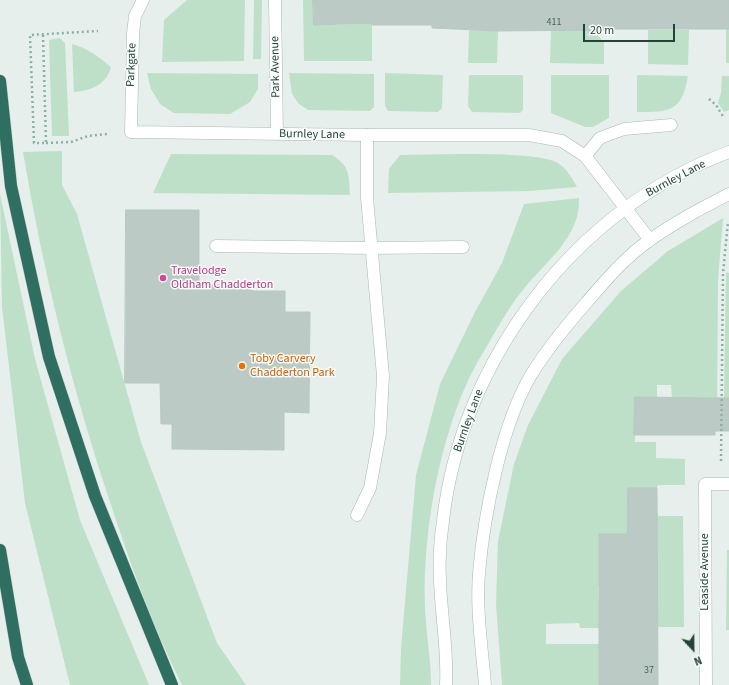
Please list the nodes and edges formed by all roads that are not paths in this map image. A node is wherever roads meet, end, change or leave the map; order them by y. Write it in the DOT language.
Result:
graph roads {
  1 [pos="143,0"];
  2 [pos="275,0"];
  3 [pos="0,81"];
  4 [pos="671,125"];
  5 [pos="131,132"];
  6 [pos="277,134"];
  7 [pos="367,135"];
  8 [pos="729,152"];
  9 [pos="585,156"];
  10 [pos="729,194"];
  11 [pos="624,208"];
  12 [pos="650,240"];
  13 [pos="216,246"];
  14 [pos="463,247"];
  15 [pos="371,248"];
  16 [pos="729,484"];
  17 [pos="357,515"];
  18 [pos="0,550"];
  19 [pos="27,685"];
  20 [pos="172,685"];
  21 [pos="446,685"];
  22 [pos="485,685"];
  23 [pos="706,685"];
  1 -- 5 [label="street, Parkgate"];
  2 -- 6 [label="street, Park Avenue"];
  3 -- 20 [label="highway"];
  4 -- 9 [label="street"];
  5 -- 6 [label="street, Burnley Lane"];
  6 -- 7 [label="street, Burnley Lane"];
  7 -- 9 [label="street, Burnley Lane"];
  7 -- 15 [label="street"];
  8 -- 11 [label="street, Burnley Lane"];
  9 -- 11 [label="street, Burnley Lane"];
  10 -- 12 [label="street"];
  11 -- 12 [label="street, Burnley Lane"];
  11 -- 21 [label="street, Burnley Lane"];
  12 -- 22 [label="street"];
  13 -- 15 [label="street"];
  14 -- 15 [label="street"];
  15 -- 17 [label="street"];
  16 -- 23 [label="street, Leaside Avenue"];
  18 -- 19 [label="highway"];
}
